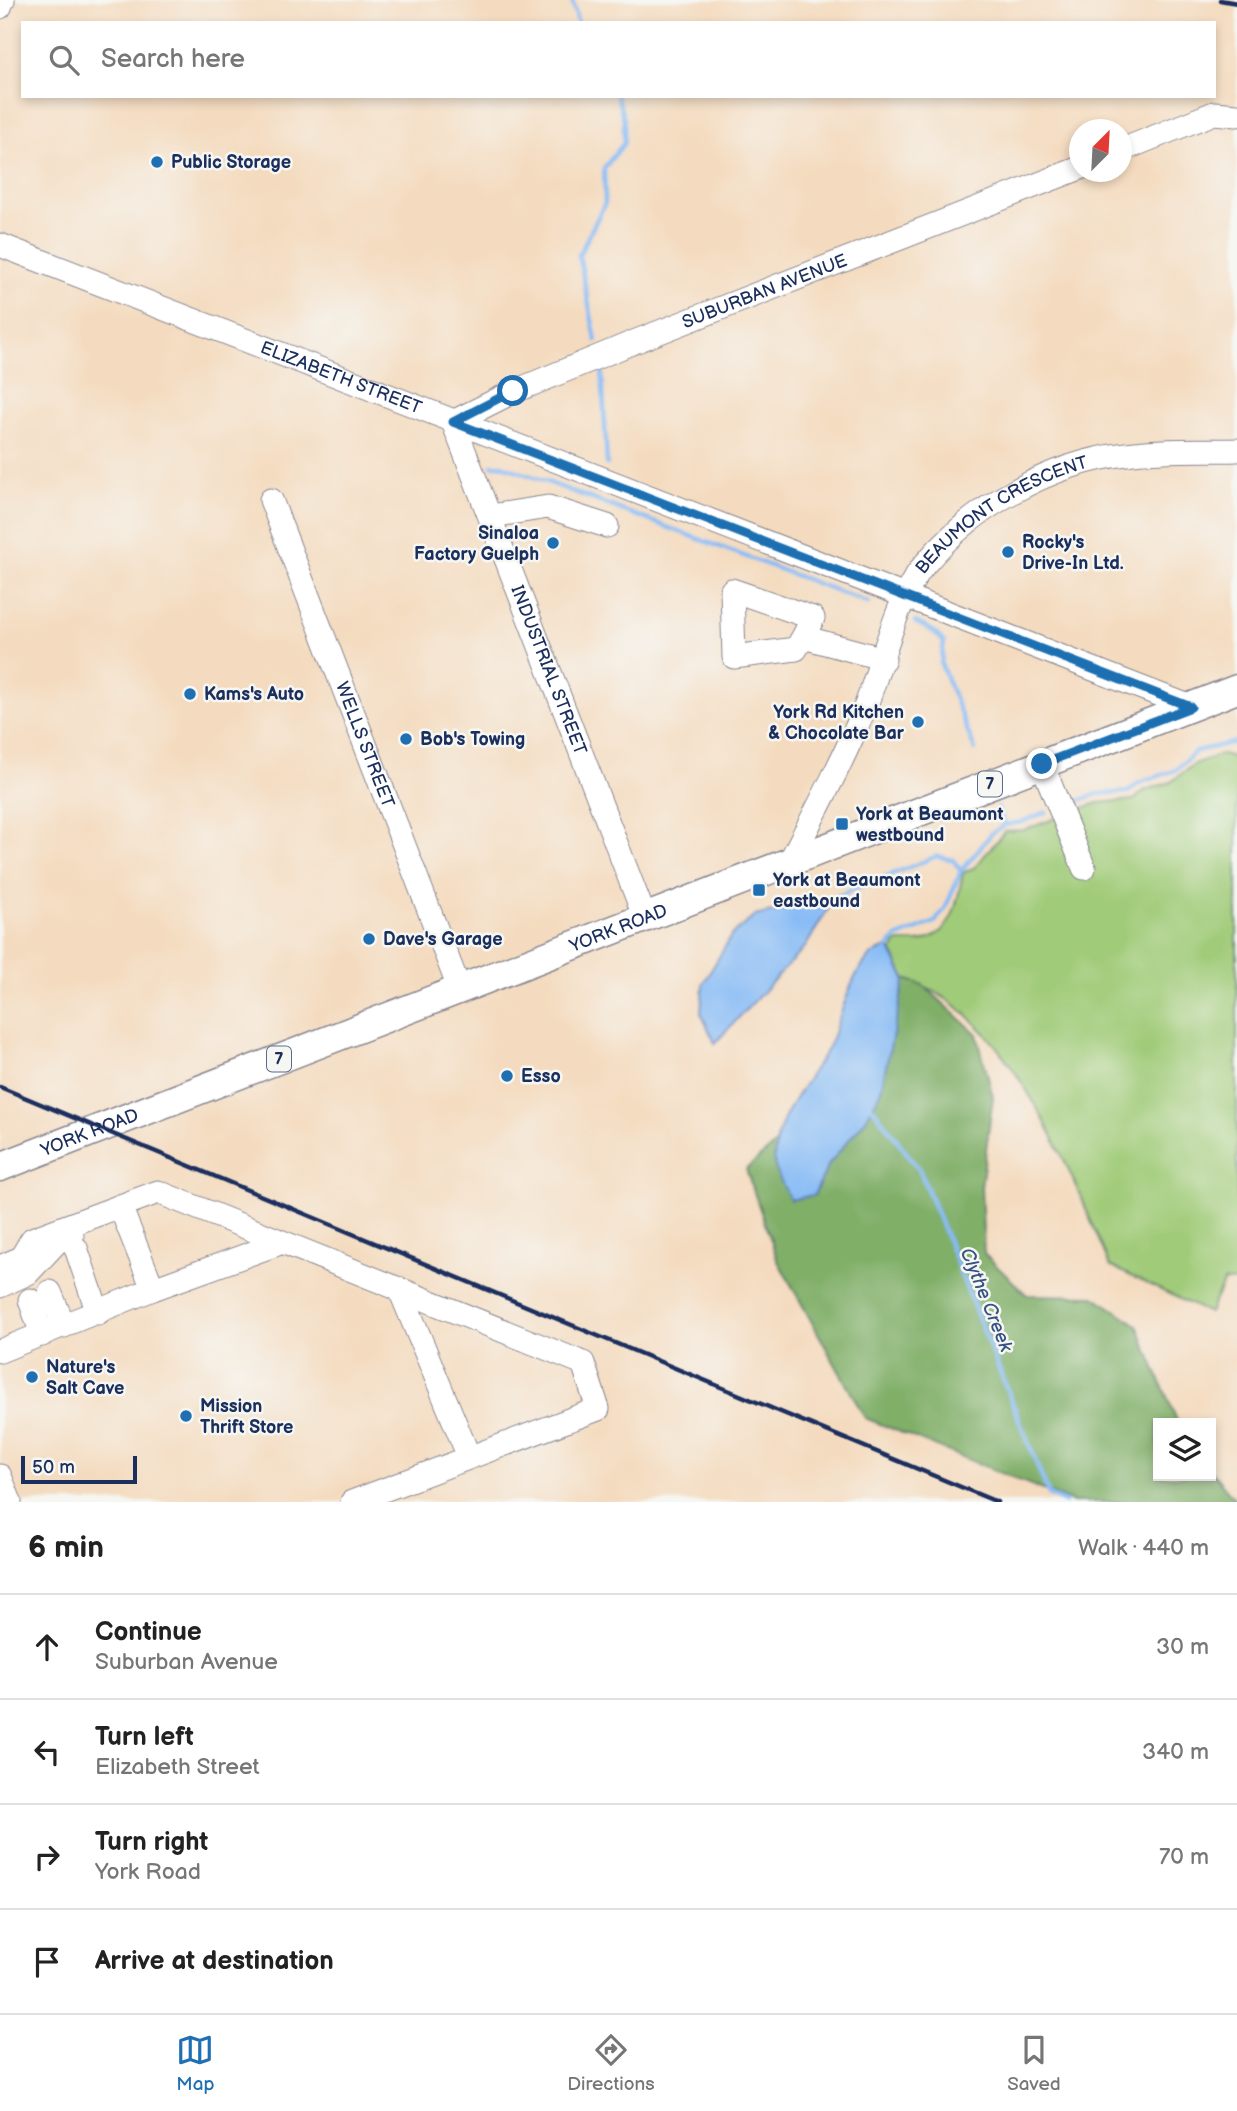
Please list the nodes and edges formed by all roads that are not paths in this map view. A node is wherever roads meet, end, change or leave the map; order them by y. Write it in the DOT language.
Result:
graph roads {
  1 [pos="3,0"];
  2 [pos="0,7"];
  3 [pos="1237,115"];
  4 [pos="1132,146"];
  5 [pos="1069,171"];
  6 [pos="0,246"];
  7 [pos="453,422"];
  8 [pos="1237,450"];
  9 [pos="271,500"];
  10 [pos="491,516"];
  11 [pos="607,526"];
  12 [pos="905,596"];
  13 [pos="803,637"];
  14 [pos="884,659"];
  15 [pos="1237,689"];
  16 [pos="1191,707"];
  17 [pos="1042,764"];
  18 [pos="789,863"];
  19 [pos="1084,867"];
  20 [pos="645,918"];
  21 [pos="459,988"];
  22 [pos="0,1167"];
  23 [pos="122,1211"];
  24 [pos="280,1243"];
  25 [pos="76,1248"];
  26 [pos="0,1267"];
  27 [pos="0,1286"];
  28 [pos="153,1289"];
  29 [pos="400,1290"];
  30 [pos="98,1313"];
  31 [pos="64,1326"];
  32 [pos="42,1335"];
  33 [pos="0,1351"];
  34 [pos="469,1457"];
  35 [pos="0,1476"];
  36 [pos="10,1502"];
  37 [pos="352,1502"];
  1 -- 2 [label="street"];
  3 -- 4 [label="street"];
  5 -- 7 [label="street, SUBURBAN AVENUE"];
  6 -- 7 [label="street, ELIZABETH STREET"];
  7 -- 10 [label="street, INDUSTRIAL STREET"];
  7 -- 12 [label="street, ELIZABETH STREET"];
  8 -- 12 [label="street, BEAUMONT CRESCENT"];
  9 -- 21 [label="street, WELLS STREET"];
  10 -- 11 [label="street"];
  10 -- 20 [label="street, INDUSTRIAL STREET"];
  12 -- 14 [label="street, BEAUMONT CRESCENT"];
  12 -- 16 [label="street, ELIZABETH STREET"];
  13 -- 14 [label="street"];
  14 -- 18 [label="street, BEAUMONT CRESCENT"];
  15 -- 16 [label="main road, YORK ROAD / 7"];
  16 -- 17 [label="main road, YORK ROAD / 7"];
  17 -- 18 [label="main road, YORK ROAD / 7"];
  17 -- 19 [label="street"];
  18 -- 20 [label="main road, YORK ROAD / 7"];
  20 -- 21 [label="main road, YORK ROAD / 7"];
  21 -- 22 [label="main road, YORK ROAD / 7"];
  23 -- 24 [label="street"];
  23 -- 26 [label="street"];
  23 -- 27 [label="street"];
  23 -- 28 [label="street"];
  24 -- 28 [label="street"];
  24 -- 29 [label="street"];
  25 -- 30 [label="street"];
  28 -- 30 [label="street"];
  29 -- 34 [label="street"];
  29 -- 34 [label="street"];
  30 -- 31 [label="street"];
  31 -- 32 [label="street"];
  31 -- 32 [label="street"];
  32 -- 33 [label="street"];
  34 -- 37 [label="street"];
  35 -- 36 [label="street"];
}
